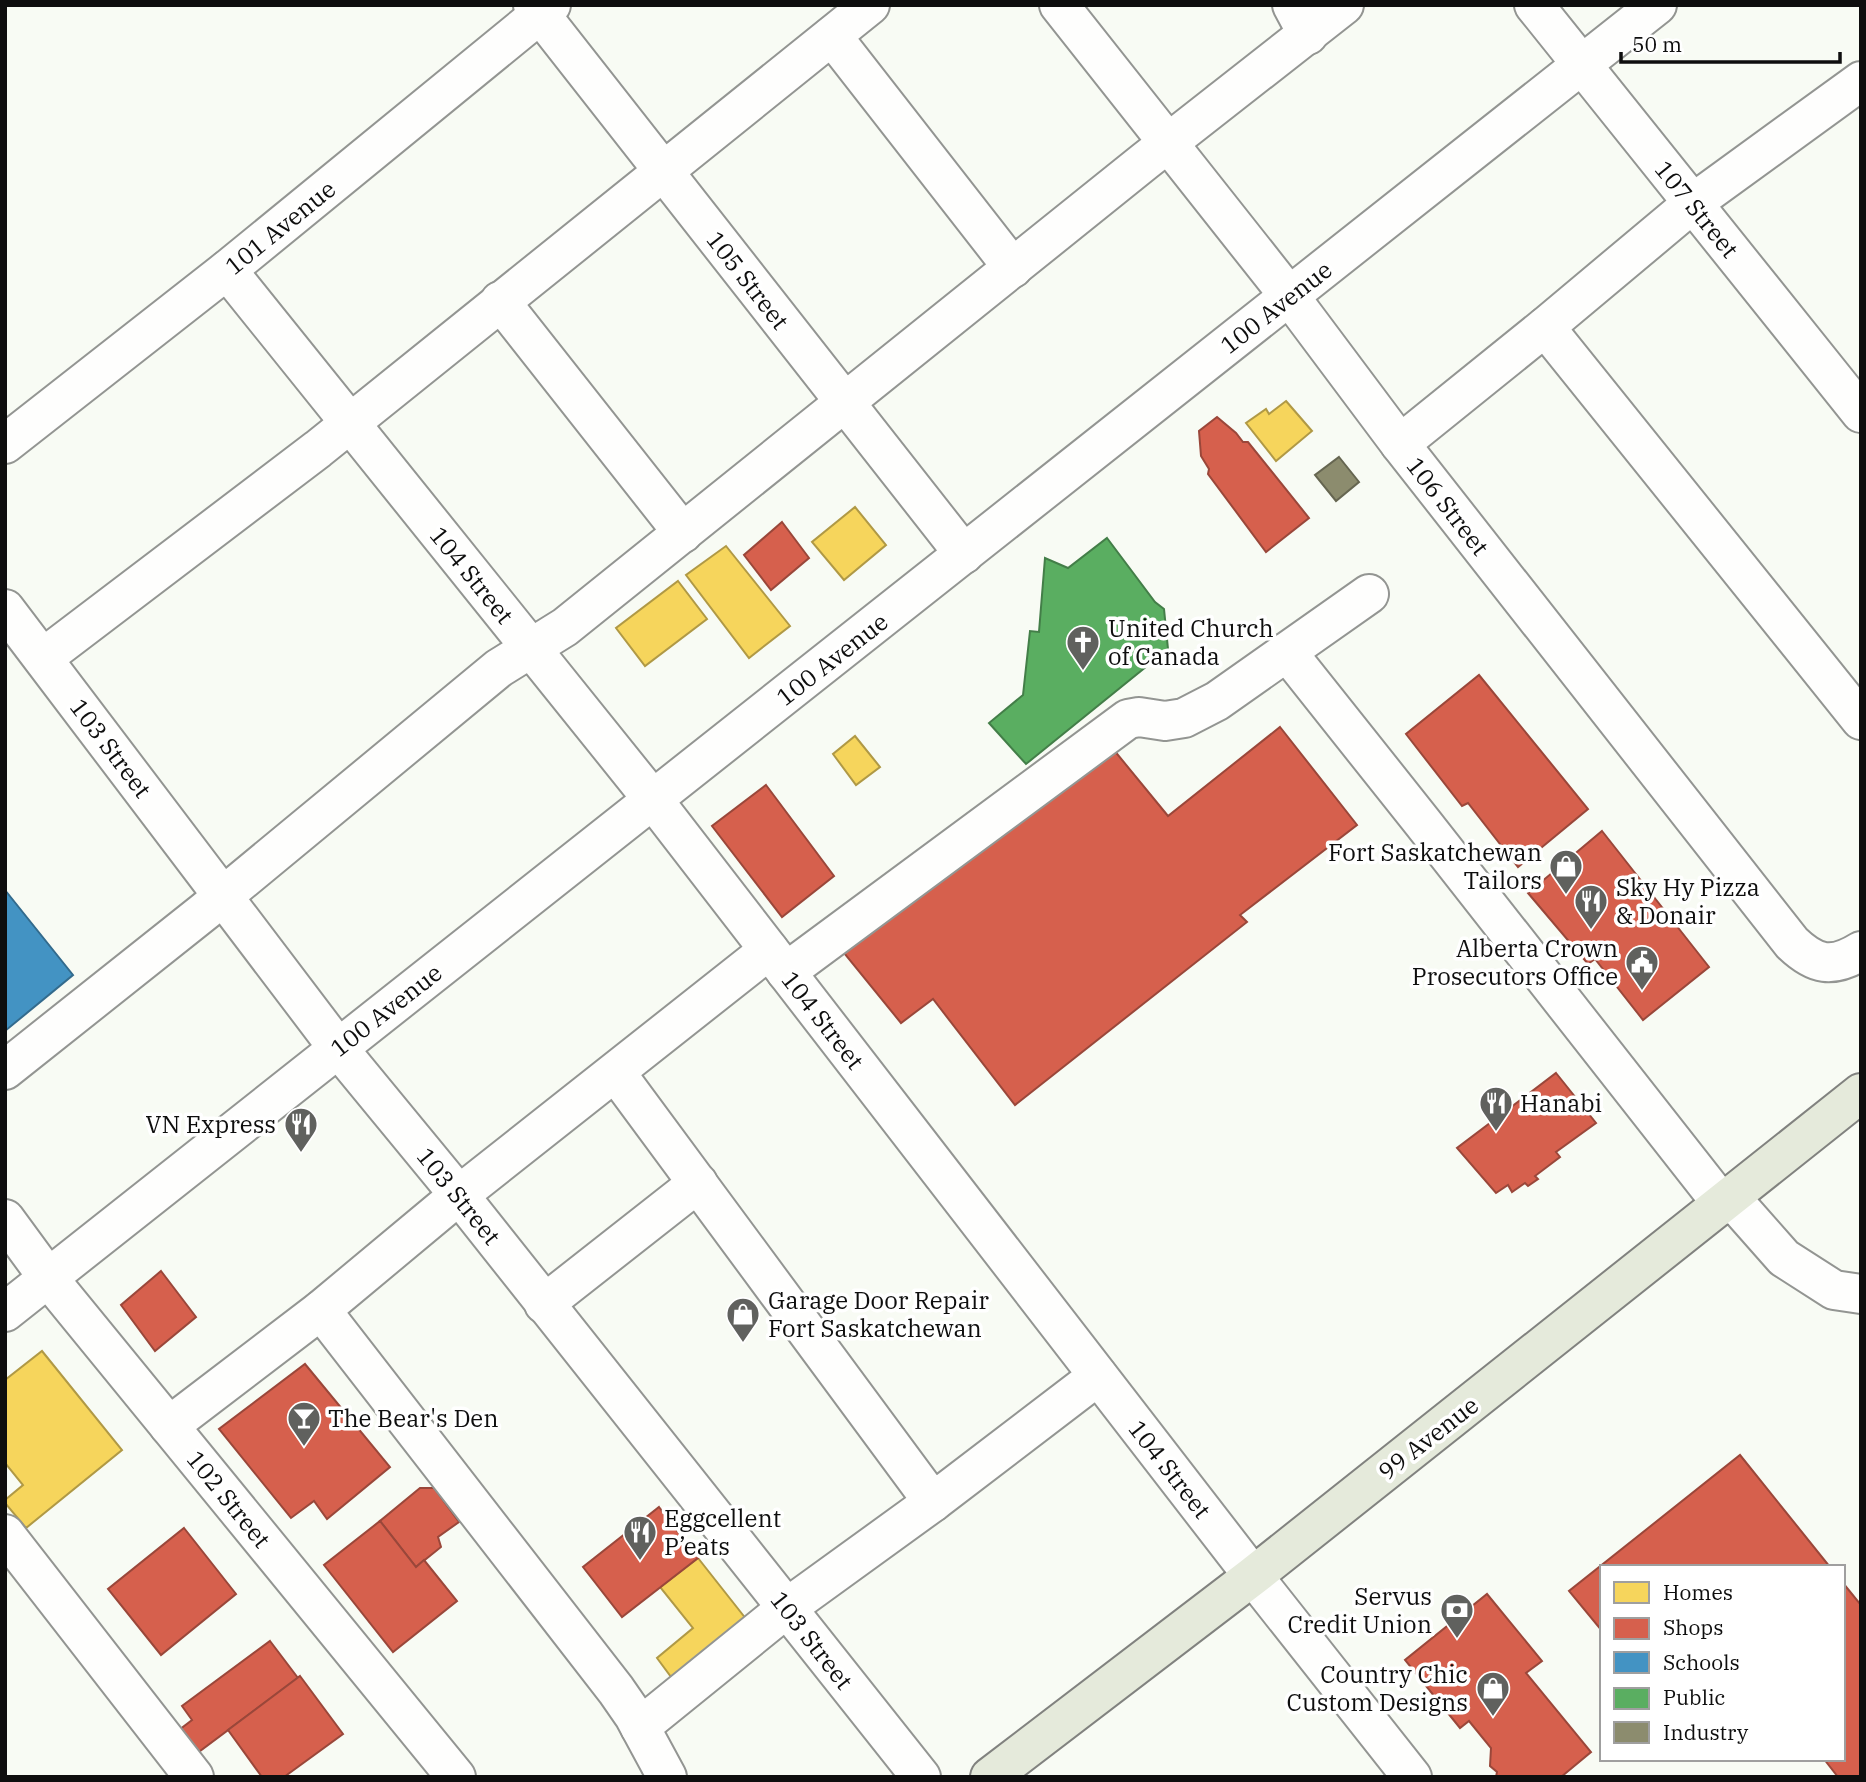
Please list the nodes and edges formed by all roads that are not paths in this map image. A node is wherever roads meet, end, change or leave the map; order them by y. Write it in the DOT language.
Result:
graph roads {
  1 [pos="870,5"];
  2 [pos="1059,5"];
  3 [pos="1344,5"];
  4 [pos="1534,5"];
  5 [pos="1657,5"];
  6 [pos="541,8"];
  7 [pos="1300,20"];
  8 [pos="832,36"];
  9 [pos="1581,66"];
  10 [pos="1861,81"];
  11 [pos="1168,144"];
  12 [pos="664,172"];
  13 [pos="1693,203"];
  14 [pos="1013,268"];
  15 [pos="227,270"];
  16 [pos="1290,297"];
  17 [pos="500,301"];
  18 [pos="1545,327"];
  19 [pos="845,403"];
  20 [pos="1861,413"];
  21 [pos="349,422"];
  22 [pos="5,444"];
  23 [pos="1400,444"];
  24 [pos="683,533"];
  25 [pos="964,554"];
  26 [pos="1369,594"];
  27 [pos="5,609"];
  28 [pos="530,647"];
  29 [pos="1287,652"];
  30 [pos="43,659"];
  31 [pos="1861,720"];
  32 [pos="654,801"];
  33 [pos="223,896"];
  34 [pos="1861,951"];
  35 [pos="778,961"];
  36 [pos="338,1048"];
  37 [pos="5,1070"];
  38 [pos="616,1073"];
  39 [pos="1861,1093"];
  40 [pos="698,1183"];
  41 [pos="459,1195"];
  42 [pos="1727,1201"];
  43 [pos="5,1219"];
  44 [pos="49,1279"];
  45 [pos="1861,1294"];
  46 [pos="544,1304"];
  47 [pos="321,1310"];
  48 [pos="5,1312"];
  49 [pos="1098,1376"];
  50 [pos="169,1426"];
  51 [pos="933,1502"];
  52 [pos="5,1534"];
  53 [pos="1253,1576"];
  54 [pos="788,1607"];
  55 [pos="640,1727"];
  56 [pos="194,1777"];
  57 [pos="456,1777"];
  58 [pos="667,1777"];
  59 [pos="921,1777"];
  60 [pos="990,1777"];
  61 [pos="1412,1777"];
  1 -- 8 [label="street"];
  2 -- 11 [label="street, 106 Street"];
  3 -- 7 [label="street"];
  4 -- 9 [label="street, 107 Street"];
  5 -- 9 [label="street, 100 Avenue"];
  6 -- 12 [label="street, 105 Street"];
  6 -- 15 [label="street, 101 Avenue"];
  7 -- 11 [label="street"];
  8 -- 12 [label="street"];
  8 -- 14 [label="street"];
  9 -- 13 [label="street, 107 Street"];
  9 -- 16 [label="street, 100 Avenue"];
  10 -- 13 [label="street"];
  11 -- 14 [label="street"];
  11 -- 16 [label="street, 106 Street"];
  12 -- 17 [label="street"];
  12 -- 19 [label="street, 105 Street"];
  13 -- 18 [label="street"];
  13 -- 20 [label="street, 107 Street"];
  14 -- 19 [label="street"];
  15 -- 21 [label="street, 104 Street"];
  15 -- 22 [label="street, 101 Avenue"];
  16 -- 23 [label="street, 106 Street"];
  16 -- 25 [label="street, 100 Avenue"];
  17 -- 21 [label="street"];
  17 -- 24 [label="street"];
  18 -- 23 [label="street"];
  18 -- 31 [label="street"];
  19 -- 24 [label="street"];
  19 -- 25 [label="street, 105 Street"];
  21 -- 28 [label="street, 104 Street"];
  21 -- 30 [label="street"];
  23 -- 34 [label="street, 106 Street"];
  24 -- 28 [label="street"];
  25 -- 32 [label="street, 100 Avenue"];
  26 -- 29 [label="street"];
  27 -- 30 [label="street, 103 Street"];
  28 -- 32 [label="street, 104 Street"];
  28 -- 33 [label="street"];
  29 -- 35 [label="street"];
  29 -- 42 [label="street"];
  30 -- 33 [label="street, 103 Street"];
  32 -- 35 [label="street, 104 Street"];
  32 -- 36 [label="street, 100 Avenue"];
  33 -- 36 [label="street, 103 Street"];
  33 -- 37 [label="street"];
  35 -- 38 [label="street"];
  35 -- 49 [label="street, 104 Street"];
  36 -- 41 [label="street, 103 Street"];
  36 -- 44 [label="street, 100 Avenue"];
  38 -- 40 [label="street"];
  38 -- 41 [label="street"];
  39 -- 42 [label="main road, 99 Avenue"];
  40 -- 46 [label="street"];
  40 -- 51 [label="street"];
  41 -- 46 [label="street, 103 Street"];
  41 -- 47 [label="street"];
  42 -- 45 [label="street"];
  42 -- 53 [label="main road, 99 Avenue"];
  43 -- 44 [label="street, 102 Street"];
  44 -- 48 [label="street, 100 Avenue"];
  44 -- 50 [label="street, 102 Street"];
  46 -- 54 [label="street, 103 Street"];
  47 -- 50 [label="street"];
  47 -- 55 [label="street"];
  49 -- 51 [label="street"];
  49 -- 53 [label="street, 104 Street"];
  50 -- 57 [label="street, 102 Street"];
  51 -- 54 [label="street"];
  52 -- 56 [label="street"];
  53 -- 60 [label="main road, 99 Avenue"];
  53 -- 61 [label="street, 104 Street"];
  54 -- 55 [label="street"];
  54 -- 59 [label="street, 103 Street"];
  55 -- 58 [label="street"];
}
